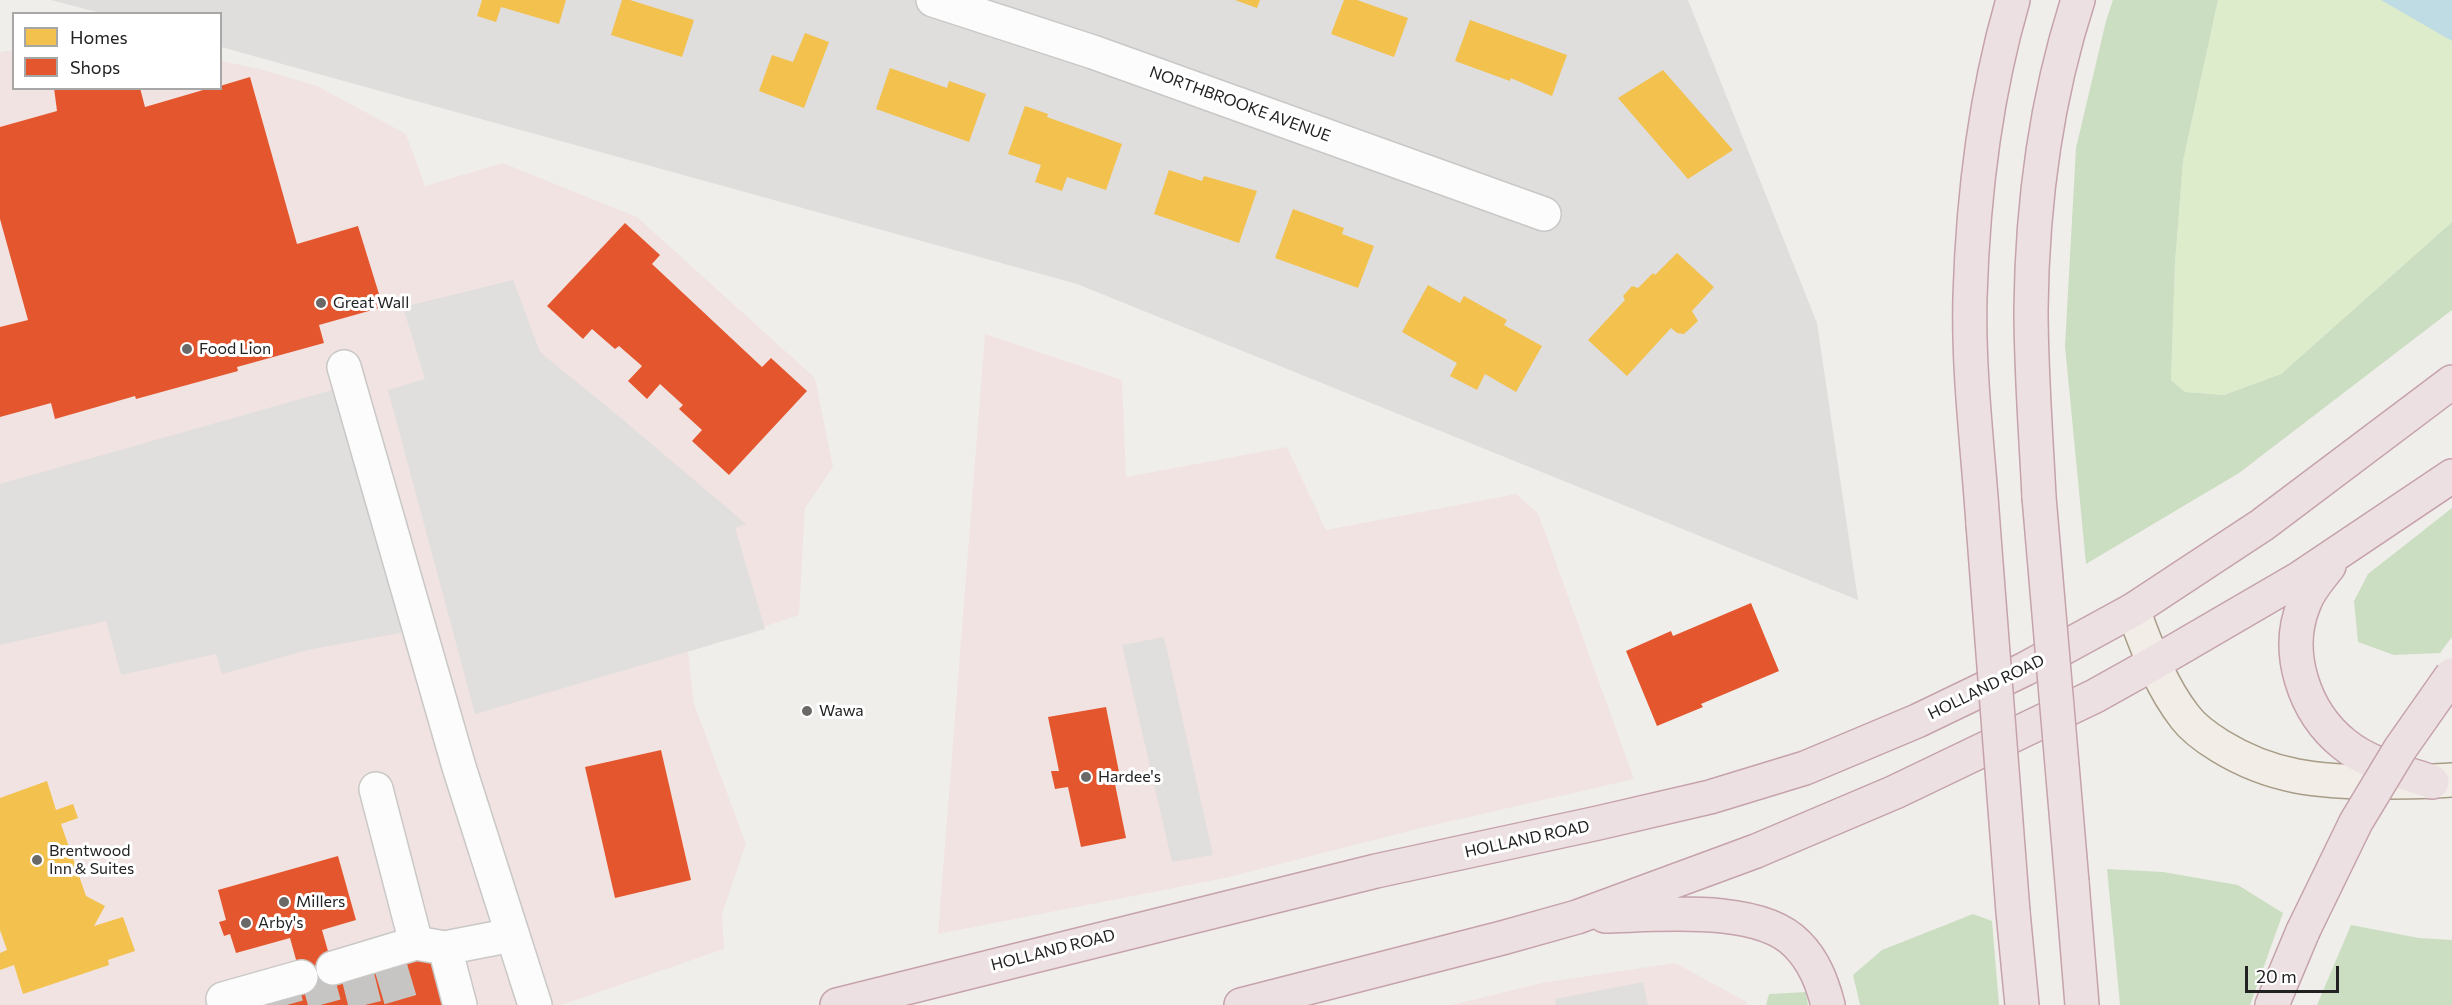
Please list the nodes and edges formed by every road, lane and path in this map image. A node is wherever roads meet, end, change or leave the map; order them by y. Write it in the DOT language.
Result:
graph roads {
  1 [pos="933,0"];
  2 [pos="2013,0"];
  3 [pos="2078,0"];
  4 [pos="1544,214"];
  5 [pos="344,367"];
  6 [pos="2452,382"];
  7 [pos="2452,476"];
  8 [pos="2340,552"];
  9 [pos="2133,610"];
  10 [pos="2154,663"];
  11 [pos="2452,675"];
  12 [pos="2442,781"];
  13 [pos="376,789"];
  14 [pos="1576,917"];
  15 [pos="512,935"];
  16 [pos="410,953"];
  17 [pos="348,969"];
  18 [pos="289,986"];
  19 [pos="223,999"];
  20 [pos="459,1005"];
  21 [pos="535,1005"];
  22 [pos="837,1005"];
  23 [pos="1241,1005"];
  24 [pos="1828,1005"];
  25 [pos="2022,1005"];
  26 [pos="2082,1005"];
  27 [pos="2272,1005"];
  1 -- 4 [label="street, NORTHBROOKE AVENUE"];
  2 -- 25 [label="highway, bridge"];
  3 -- 26 [label="highway, bridge"];
  5 -- 15 [label="street"];
  6 -- 9 [label="highway, HOLLAND ROAD"];
  7 -- 8 [label="highway"];
  8 -- 10 [label="highway"];
  8 -- 12 [label="highway"];
  9 -- 10 [label="main road"];
  9 -- 22 [label="highway, HOLLAND ROAD"];
  10 -- 12 [label="main road"];
  10 -- 14 [label="highway"];
  11 -- 27 [label="highway, bridge"];
  13 -- 16 [label="street"];
  14 -- 23 [label="highway"];
  14 -- 24 [label="highway"];
  15 -- 16 [label="street"];
  15 -- 21 [label="street"];
  16 -- 17 [label="street"];
  16 -- 20 [label="street"];
  18 -- 19 [label="street"];
}
